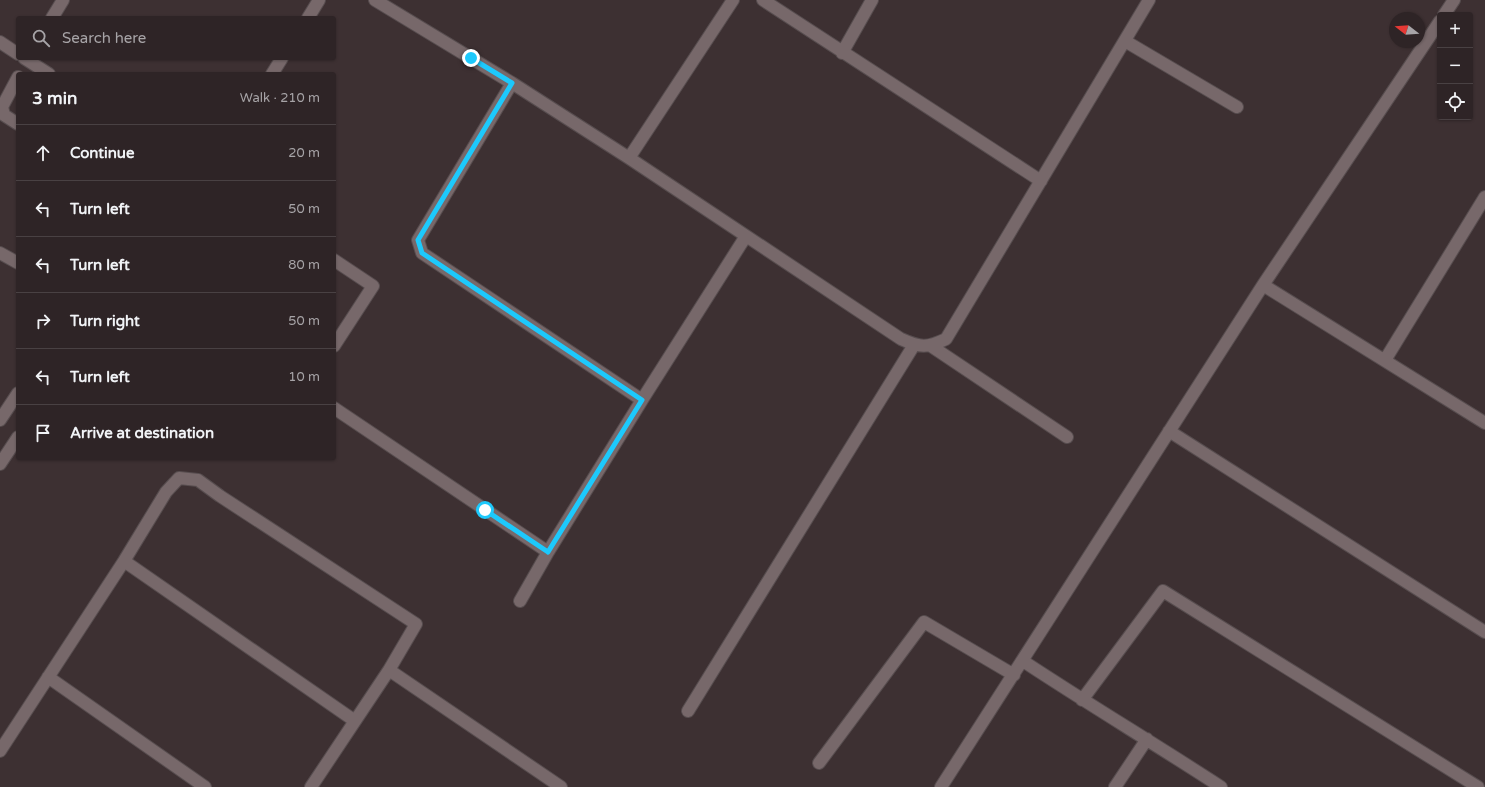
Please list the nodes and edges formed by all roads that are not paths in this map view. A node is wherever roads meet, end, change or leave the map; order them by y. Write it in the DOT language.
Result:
graph roads {
  1 [pos="63,0"];
  2 [pos="319,0"];
  3 [pos="376,0"];
  4 [pos="733,0"];
  5 [pos="762,0"];
  6 [pos="872,0"];
  7 [pos="1149,0"];
  8 [pos="1454,0"];
  9 [pos="1446,12"];
  10 [pos="53,16"];
  11 [pos="309,16"];
  12 [pos="1437,25"];
  13 [pos="1125,41"];
  14 [pos="0,42"];
  15 [pos="16,52"];
  16 [pos="842,53"];
  17 [pos="23,60"];
  18 [pos="28,60"];
  19 [pos="281,60"];
  20 [pos="20,72"];
  21 [pos="46,72"];
  22 [pos="273,72"];
  23 [pos="16,81"];
  24 [pos="512,83"];
  25 [pos="1237,107"];
  26 [pos="16,123"];
  27 [pos="629,158"];
  28 [pos="1041,181"];
  29 [pos="1485,197"];
  30 [pos="746,236"];
  31 [pos="0,253"];
  32 [pos="336,261"];
  33 [pos="16,262"];
  34 [pos="1262,285"];
  35 [pos="336,343"];
  36 [pos="914,345"];
  37 [pos="931,346"];
  38 [pos="1385,360"];
  39 [pos="16,396"];
  40 [pos="642,400"];
  41 [pos="336,409"];
  42 [pos="0,420"];
  43 [pos="1485,423"];
  44 [pos="1169,430"];
  45 [pos="1067,437"];
  46 [pos="16,440"];
  47 [pos="0,464"];
  48 [pos="548,552"];
  49 [pos="124,561"];
  50 [pos="520,601"];
  51 [pos="1485,632"];
  52 [pos="1023,661"];
  53 [pos="389,670"];
  54 [pos="1014,676"];
  55 [pos="48,677"];
  56 [pos="1082,700"];
  57 [pos="688,711"];
  58 [pos="355,721"];
  59 [pos="1147,739"];
  60 [pos="0,751"];
  61 [pos="819,763"];
  62 [pos="205,787"];
  63 [pos="311,787"];
  64 [pos="561,787"];
  65 [pos="941,787"];
  66 [pos="1115,787"];
  67 [pos="1220,787"];
  68 [pos="1478,787"];
  1 -- 10 [label="street"];
  2 -- 11 [label="street"];
  3 -- 24 [label="street"];
  4 -- 27 [label="street"];
  5 -- 16 [label="street"];
  6 -- 16 [label="street"];
  7 -- 13 [label="street"];
  8 -- 9 [label="street"];
  12 -- 34 [label="street"];
  13 -- 25 [label="street"];
  13 -- 28 [label="street"];
  14 -- 15 [label="street"];
  16 -- 28 [label="street"];
  17 -- 20 [label="street"];
  18 -- 21 [label="street"];
  19 -- 22 [label="street"];
  23 -- 26 [label="street"];
  24 -- 27 [label="street"];
  24 -- 40 [label="street"];
  27 -- 30 [label="street"];
  28 -- 37 [label="street"];
  29 -- 38 [label="street"];
  30 -- 36 [label="street"];
  30 -- 40 [label="street"];
  31 -- 33 [label="street"];
  32 -- 35 [label="street"];
  34 -- 38 [label="street"];
  34 -- 44 [label="street"];
  36 -- 37 [label="street"];
  36 -- 57 [label="street"];
  37 -- 45 [label="street"];
  38 -- 43 [label="street"];
  39 -- 42 [label="street"];
  40 -- 48 [label="street"];
  41 -- 48 [label="street"];
  44 -- 51 [label="street"];
  44 -- 52 [label="street"];
  46 -- 47 [label="street"];
  48 -- 50 [label="street"];
  49 -- 53 [label="street"];
  49 -- 55 [label="street"];
  49 -- 58 [label="street"];
  52 -- 54 [label="street"];
  52 -- 56 [label="street"];
  53 -- 58 [label="street"];
  53 -- 64 [label="street"];
  54 -- 61 [label="street"];
  54 -- 65 [label="street"];
  55 -- 60 [label="street"];
  55 -- 62 [label="street"];
  56 -- 59 [label="street"];
  56 -- 68 [label="street"];
  58 -- 63 [label="street"];
  59 -- 66 [label="street"];
  59 -- 67 [label="street"];
}
